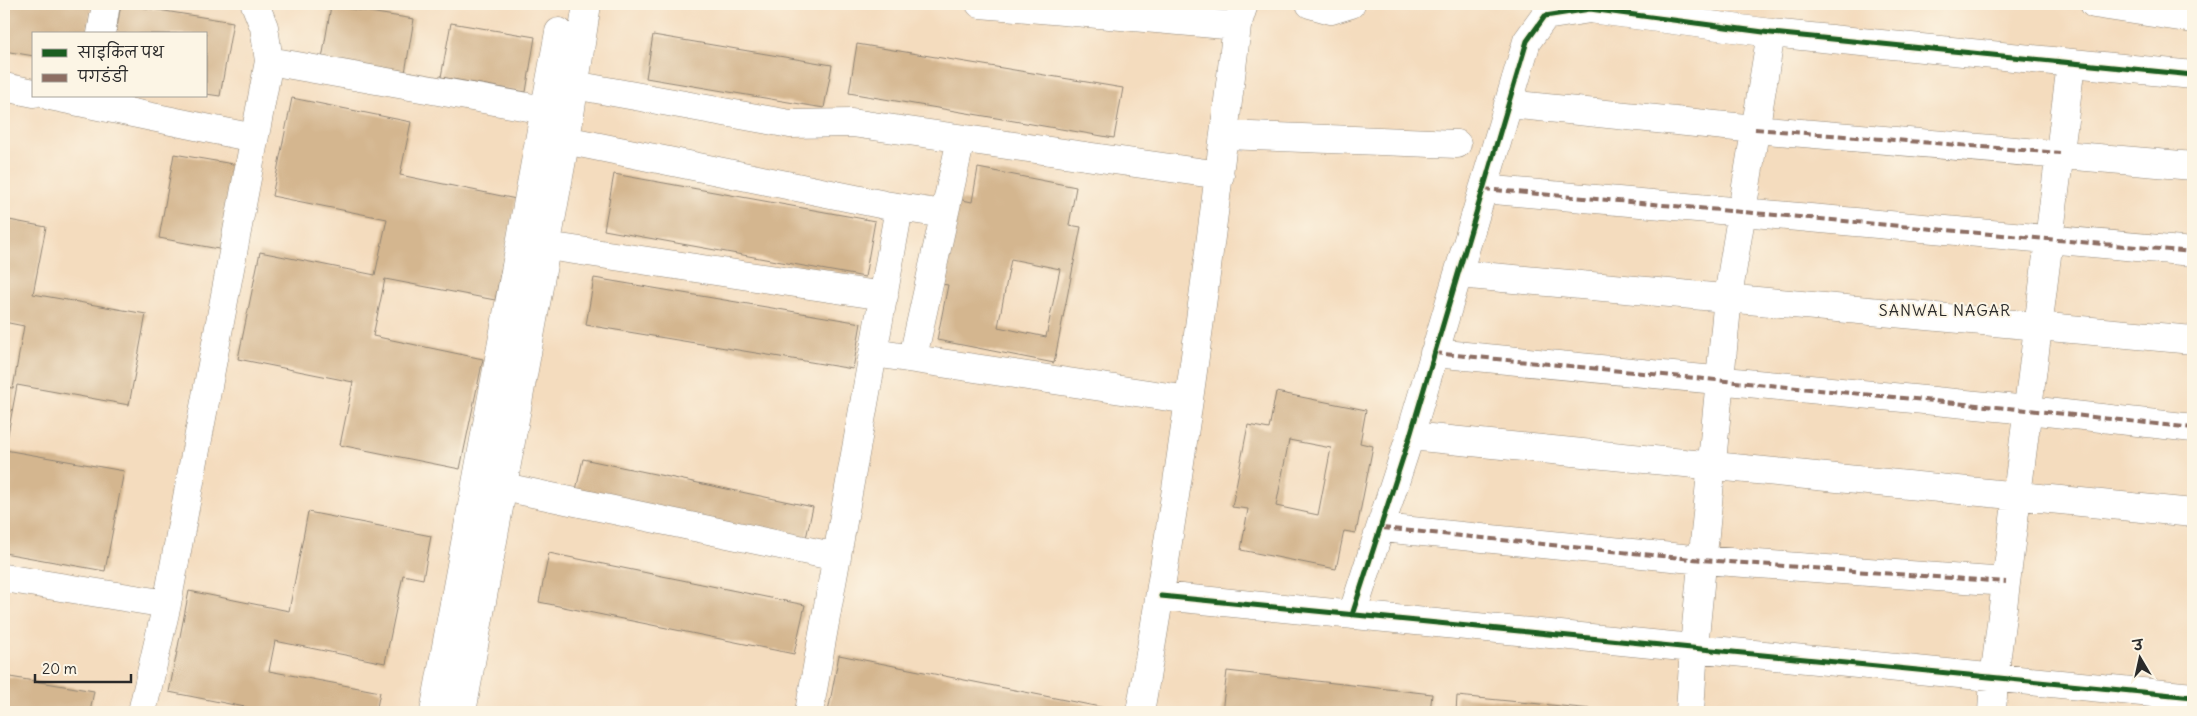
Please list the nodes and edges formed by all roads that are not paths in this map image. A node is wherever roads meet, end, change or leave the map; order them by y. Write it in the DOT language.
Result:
graph roads {
  1 [pos="106,4"];
  2 [pos="256,4"];
  3 [pos="586,4"];
  4 [pos="980,4"];
  5 [pos="1310,4"];
  6 [pos="1351,4"];
  7 [pos="2094,4"];
  8 [pos="1240,15"];
  9 [pos="2193,19"];
  10 [pos="101,32"];
  11 [pos="559,32"];
  12 [pos="1771,33"];
  13 [pos="269,61"];
  14 [pos="2071,64"];
  15 [pos="2193,75"];
  16 [pos="574,85"];
  17 [pos="4,87"];
  18 [pos="32,93"];
  19 [pos="69,98"];
  20 [pos="88,100"];
  21 [pos="1508,104"];
  22 [pos="544,110"];
  23 [pos="1755,129"];
  24 [pos="1224,135"];
  25 [pos="254,138"];
  26 [pos="961,139"];
  27 [pos="565,140"];
  28 [pos="1458,144"];
  29 [pos="2060,153"];
  30 [pos="2193,166"];
  31 [pos="1220,175"];
  32 [pos="1483,189"];
  33 [pos="899,208"];
  34 [pos="1742,212"];
  35 [pos="944,214"];
  36 [pos="2048,239"];
  37 [pos="546,246"];
  38 [pos="2193,252"];
  39 [pos="1458,274"];
  40 [pos="884,296"];
  41 [pos="1728,297"];
  42 [pos="2038,328"];
  43 [pos="2193,340"];
  44 [pos="874,353"];
  45 [pos="1434,353"];
  46 [pos="913,357"];
  47 [pos="1719,382"];
  48 [pos="1189,400"];
  49 [pos="2028,410"];
  50 [pos="2193,428"];
  51 [pos="1410,436"];
  52 [pos="1711,466"];
  53 [pos="504,487"];
  54 [pos="2017,496"];
  55 [pos="2193,513"];
  56 [pos="1382,528"];
  57 [pos="837,557"];
  58 [pos="1702,560"];
  59 [pos="4,578"];
  60 [pos="2006,582"];
  61 [pos="1161,596"];
  62 [pos="167,604"];
  63 [pos="1352,615"];
  64 [pos="1694,647"];
  65 [pos="1994,679"];
  66 [pos="2193,698"];
  67 [pos="142,712"];
  68 [pos="434,712"];
  69 [pos="462,712"];
  70 [pos="809,712"];
  71 [pos="1140,712"];
  72 [pos="1690,712"];
  73 [pos="1992,712"];
  1 -- 10 [label="street"];
  2 -- 13 [label="street"];
  3 -- 16 [label="street"];
  4 -- 8 [label="street"];
  5 -- 6 [label="street"];
  7 -- 9 [label="street"];
  8 -- 24 [label="street"];
  11 -- 22 [label="street"];
  12 -- 14 [label="street"];
  12 -- 21 [label="street"];
  12 -- 23 [label="street"];
  13 -- 22 [label="street"];
  13 -- 25 [label="street"];
  14 -- 15 [label="street"];
  14 -- 29 [label="street"];
  16 -- 26 [label="street"];
  16 -- 27 [label="street"];
  17 -- 18 [label="street"];
  19 -- 20 [label="street"];
  20 -- 25 [label="street"];
  21 -- 23 [label="street"];
  21 -- 32 [label="street"];
  22 -- 68 [label="street"];
  23 -- 29 [label="street"];
  23 -- 34 [label="street"];
  24 -- 28 [label="street"];
  24 -- 31 [label="street"];
  25 -- 62 [label="street"];
  26 -- 31 [label="street"];
  26 -- 35 [label="street"];
  27 -- 33 [label="street"];
  27 -- 37 [label="street"];
  29 -- 30 [label="street"];
  29 -- 36 [label="street"];
  31 -- 48 [label="street"];
  32 -- 34 [label="street"];
  32 -- 39 [label="street"];
  33 -- 35 [label="street"];
  33 -- 40 [label="street"];
  34 -- 36 [label="street"];
  34 -- 41 [label="street"];
  35 -- 46 [label="street"];
  36 -- 38 [label="street"];
  36 -- 42 [label="street"];
  37 -- 40 [label="street"];
  37 -- 53 [label="street"];
  39 -- 41 [label="street"];
  39 -- 45 [label="street"];
  40 -- 44 [label="street"];
  41 -- 42 [label="street"];
  41 -- 47 [label="street"];
  42 -- 43 [label="street"];
  42 -- 49 [label="street"];
  44 -- 46 [label="street"];
  44 -- 57 [label="street"];
  45 -- 47 [label="street"];
  45 -- 51 [label="street"];
  46 -- 48 [label="street"];
  47 -- 49 [label="street"];
  47 -- 52 [label="street"];
  48 -- 61 [label="street"];
  49 -- 50 [label="street"];
  49 -- 54 [label="street"];
  51 -- 52 [label="street"];
  51 -- 56 [label="street"];
  52 -- 54 [label="street"];
  52 -- 58 [label="street"];
  53 -- 57 [label="street"];
  53 -- 69 [label="street"];
  54 -- 55 [label="street"];
  54 -- 60 [label="street"];
  56 -- 58 [label="street"];
  56 -- 63 [label="street"];
  57 -- 70 [label="street"];
  58 -- 60 [label="street"];
  58 -- 64 [label="street"];
  59 -- 62 [label="street"];
  60 -- 65 [label="street"];
  61 -- 63 [label="street"];
  61 -- 71 [label="street"];
  62 -- 67 [label="street"];
  63 -- 64 [label="street"];
  64 -- 65 [label="street"];
  64 -- 72 [label="street"];
  65 -- 66 [label="street"];
  65 -- 73 [label="street"];
}
